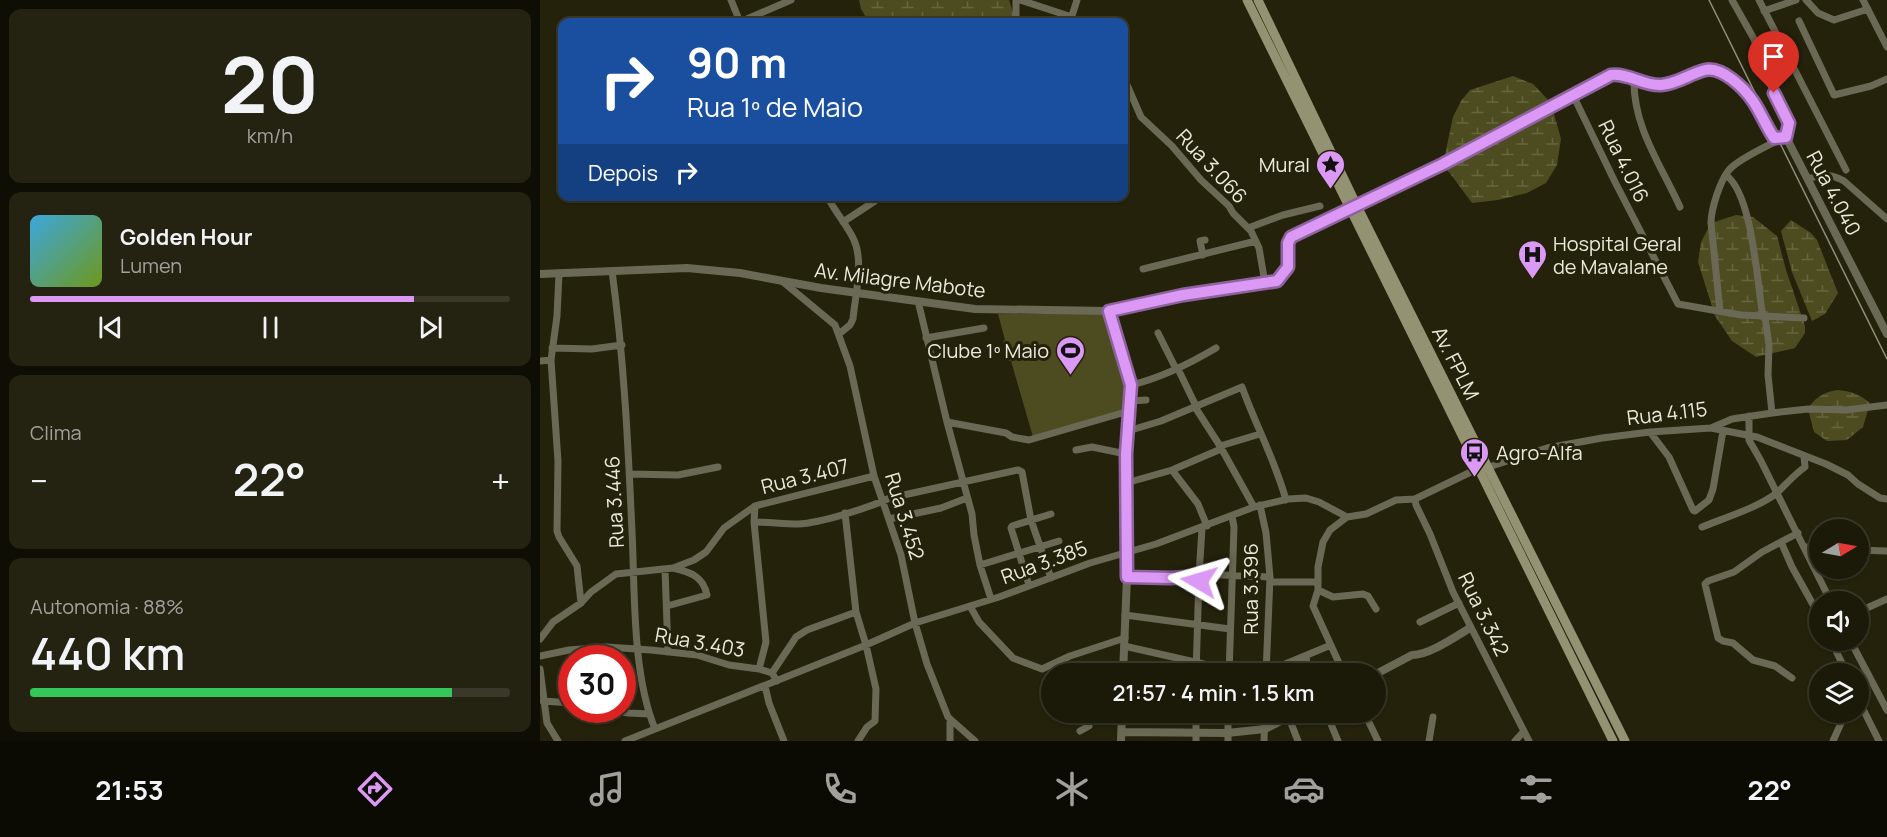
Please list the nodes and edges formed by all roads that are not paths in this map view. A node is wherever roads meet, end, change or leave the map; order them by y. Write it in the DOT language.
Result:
graph roads {
  1 [pos="731,0"];
  2 [pos="791,0"];
  3 [pos="1018,0"];
  4 [pos="1077,0"];
  5 [pos="1247,0"];
  6 [pos="1258,0"];
  7 [pos="1732,0"];
  8 [pos="1759,0"];
  9 [pos="1796,0"];
  10 [pos="1806,0"];
  11 [pos="1874,0"];
  12 [pos="1866,4"];
  13 [pos="1764,11"];
  14 [pos="738,18"];
  15 [pos="749,18"];
  16 [pos="1016,18"];
  17 [pos="1066,18"];
  18 [pos="1072,18"];
  19 [pos="1799,21"];
  20 [pos="1887,47"];
  21 [pos="1634,79"];
  22 [pos="1887,79"];
  23 [pos="1128,87"];
  24 [pos="1573,95"];
  25 [pos="1786,137"];
  26 [pos="1846,170"];
  27 [pos="1726,175"];
  28 [pos="1809,179"];
  29 [pos="830,201"];
  30 [pos="875,201"];
  31 [pos="1350,205"];
  32 [pos="1320,206"];
  33 [pos="1680,207"];
  34 [pos="1887,219"];
  35 [pos="843,222"];
  36 [pos="1248,228"];
  37 [pos="1205,240"];
  38 [pos="1256,242"];
  39 [pos="1203,255"];
  40 [pos="1143,269"];
  41 [pos="612,271"];
  42 [pos="540,274"];
  43 [pos="559,274"];
  44 [pos="780,279"];
  45 [pos="1265,283"];
  46 [pos="855,293"];
  47 [pos="918,302"];
  48 [pos="1109,311"];
  49 [pos="1720,311"];
  50 [pos="1764,316"];
  51 [pos="1804,318"];
  52 [pos="984,328"];
  53 [pos="1158,333"];
  54 [pos="1887,333"];
  55 [pos="839,334"];
  56 [pos="926,338"];
  57 [pos="622,345"];
  58 [pos="552,348"];
  59 [pos="1216,348"];
  60 [pos="551,360"];
  61 [pos="540,361"];
  62 [pos="1177,369"];
  63 [pos="1131,385"];
  64 [pos="1146,400"];
  65 [pos="1131,401"];
  66 [pos="1887,405"];
  67 [pos="1196,407"];
  68 [pos="1129,411"];
  69 [pos="1772,412"];
  70 [pos="1749,416"];
  71 [pos="947,422"];
  72 [pos="1711,428"];
  73 [pos="1128,431"];
  74 [pos="1723,431"];
  75 [pos="1650,432"];
  76 [pos="1260,434"];
  77 [pos="1749,435"];
  78 [pos="1220,448"];
  79 [pos="1076,450"];
  80 [pos="1126,454"];
  81 [pos="1804,456"];
  82 [pos="718,467"];
  83 [pos="1489,467"];
  84 [pos="1172,470"];
  85 [pos="1477,470"];
  86 [pos="630,474"];
  87 [pos="874,476"];
  88 [pos="963,481"];
  89 [pos="1126,483"];
  90 [pos="1777,493"];
  91 [pos="1503,497"];
  92 [pos="967,498"];
  93 [pos="1887,499"];
  94 [pos="1286,500"];
  95 [pos="1415,500"];
  96 [pos="883,501"];
  97 [pos="1494,502"];
  98 [pos="755,506"];
  99 [pos="1257,506"];
  100 [pos="845,513"];
  101 [pos="1051,514"];
  102 [pos="1232,516"];
  103 [pos="1347,517"];
  104 [pos="889,519"];
  105 [pos="1031,520"];
  106 [pos="754,522"];
  107 [pos="1205,527"];
  108 [pos="1702,527"];
  109 [pos="1798,533"];
  110 [pos="1059,542"];
  111 [pos="1780,542"];
  112 [pos="1804,546"];
  113 [pos="1809,546"];
  114 [pos="1041,547"];
  115 [pos="1869,550"];
  116 [pos="1887,551"];
  117 [pos="1128,552"];
  118 [pos="1019,553"];
  119 [pos="980,565"];
  120 [pos="673,568"];
  121 [pos="665,569"];
  122 [pos="634,571"];
  123 [pos="1232,574"];
  124 [pos="1199,575"];
  125 [pos="1127,577"];
  126 [pos="1051,578"];
  127 [pos="1270,580"];
  128 [pos="1318,582"];
  129 [pos="1029,585"];
  130 [pos="1318,590"];
  131 [pos="1826,591"];
  132 [pos="1809,597"];
  133 [pos="991,599"];
  134 [pos="1887,599"];
  135 [pos="581,603"];
  136 [pos="1459,603"];
  137 [pos="667,606"];
  138 [pos="970,606"];
  139 [pos="1869,607"];
  140 [pos="1376,609"];
  141 [pos="856,612"];
  142 [pos="1125,615"];
  143 [pos="1420,622"];
  144 [pos="915,623"];
  145 [pos="1198,625"];
  146 [pos="1470,628"];
  147 [pos="1230,629"];
  148 [pos="540,639"];
  149 [pos="1124,642"];
  150 [pos="866,645"];
  151 [pos="1330,645"];
  152 [pos="638,649"];
  153 [pos="1856,651"];
  154 [pos="668,652"];
  155 [pos="540,656"];
  156 [pos="1306,657"];
  157 [pos="1197,662"];
  158 [pos="1124,663"];
  159 [pos="1201,663"];
  160 [pos="1229,663"];
  161 [pos="1266,663"];
  162 [pos="1291,663"];
  163 [pos="1307,663"];
  164 [pos="1339,663"];
  165 [pos="540,669"];
  166 [pos="759,669"];
  167 [pos="1386,669"];
  168 [pos="772,673"];
  169 [pos="1792,678"];
  170 [pos="777,681"];
  171 [pos="765,686"];
  172 [pos="543,701"];
  173 [pos="558,702"];
  174 [pos="1887,710"];
  175 [pos="636,713"];
  176 [pos="649,714"];
  177 [pos="1432,717"];
  178 [pos="1613,718"];
  179 [pos="950,721"];
  180 [pos="1869,721"];
  181 [pos="1264,723"];
  182 [pos="1278,723"];
  183 [pos="1291,723"];
  184 [pos="1331,723"];
  185 [pos="1369,723"];
  186 [pos="1604,723"];
  187 [pos="1841,723"];
  188 [pos="1089,726"];
  189 [pos="655,729"];
  190 [pos="1264,729"];
  191 [pos="1080,731"];
  192 [pos="1524,731"];
  193 [pos="1121,736"];
  194 [pos="1170,737"];
  195 [pos="1196,737"];
  196 [pos="1228,737"];
  197 [pos="558,741"];
  198 [pos="626,741"];
  199 [pos="784,741"];
  200 [pos="858,741"];
  201 [pos="950,741"];
  202 [pos="975,741"];
  203 [pos="1264,741"];
  204 [pos="1298,741"];
  205 [pos="1338,741"];
  206 [pos="1378,741"];
  207 [pos="1430,741"];
  208 [pos="1515,741"];
  209 [pos="1529,741"];
  210 [pos="1613,741"];
  211 [pos="1625,741"];
  212 [pos="1833,741"];
  213 [pos="1879,741"];
  1 -- 14 [label="street"];
  2 -- 15 [label="street"];
  3 -- 16 [label="street"];
  3 -- 17 [label="street"];
  4 -- 18 [label="street"];
  5 -- 31 [label="main road"];
  6 -- 31 [label="main road, Av. FPLM"];
  7 -- 25 [label="street, Rua 4.040"];
  8 -- 13 [label="street"];
  9 -- 13 [label="street"];
  10 -- 12 [label="street"];
  11 -- 12 [label="street"];
  12 -- 20 [label="street"];
  13 -- 26 [label="street"];
  19 -- 22 [label="street"];
  21 -- 24 [label="street"];
  21 -- 25 [label="street"];
  21 -- 33 [label="street"];
  23 -- 36 [label="street, Rua 3.066"];
  24 -- 31 [label="street"];
  24 -- 49 [label="street, Rua 4.016"];
  25 -- 27 [label="street"];
  25 -- 28 [label="street, Rua 4.040"];
  27 -- 49 [label="street"];
  27 -- 50 [label="street"];
  28 -- 34 [label="street"];
  28 -- 54 [label="street, Rua 4.040"];
  29 -- 35 [label="street"];
  30 -- 35 [label="street"];
  31 -- 45 [label="street, Av. Milagre Mabote"];
  31 -- 83 [label="main road, Av. FPLM"];
  31 -- 85 [label="main road, Av. FPLM"];
  32 -- 36 [label="street"];
  35 -- 46 [label="street"];
  36 -- 38 [label="street, Rua 3.066"];
  37 -- 39 [label="street"];
  38 -- 39 [label="street"];
  38 -- 45 [label="street, Rua 3.066"];
  39 -- 40 [label="street"];
  41 -- 43 [label="street, Av. Milagre Mabote"];
  41 -- 44 [label="street, Av. Milagre Mabote"];
  41 -- 57 [label="street, Rua 3.446"];
  42 -- 43 [label="street, Av. Milagre Mabote"];
  43 -- 58 [label="street"];
  44 -- 46 [label="street, Av. Milagre Mabote"];
  44 -- 55 [label="street"];
  45 -- 48 [label="street, Av. Milagre Mabote"];
  46 -- 47 [label="street, Av. Milagre Mabote"];
  46 -- 55 [label="street"];
  47 -- 48 [label="street, Av. Milagre Mabote"];
  47 -- 56 [label="street"];
  48 -- 63 [label="street"];
  49 -- 50 [label="street"];
  50 -- 51 [label="street"];
  50 -- 69 [label="street"];
  52 -- 56 [label="street"];
  53 -- 62 [label="street, Rua 3.396"];
  55 -- 87 [label="street, Rua 3.452"];
  56 -- 71 [label="street"];
  57 -- 58 [label="street"];
  57 -- 86 [label="street, Rua 3.446"];
  58 -- 60 [label="street"];
  59 -- 62 [label="street"];
  60 -- 61 [label="street"];
  60 -- 135 [label="street"];
  62 -- 63 [label="street"];
  62 -- 67 [label="street, Rua 3.396"];
  63 -- 65 [label="street"];
  64 -- 65 [label="street"];
  65 -- 68 [label="street"];
  66 -- 69 [label="street, Rua 4.115"];
  67 -- 73 [label="street"];
  67 -- 76 [label="street"];
  67 -- 78 [label="street, Rua 3.396"];
  68 -- 71 [label="street"];
  68 -- 73 [label="street"];
  69 -- 70 [label="street, Rua 4.115"];
  70 -- 72 [label="street, Rua 4.115"];
  70 -- 77 [label="street"];
  71 -- 88 [label="street"];
  72 -- 74 [label="street"];
  72 -- 75 [label="street, Rua 4.115"];
  73 -- 80 [label="street"];
  74 -- 75 [label="street"];
  74 -- 77 [label="street"];
  75 -- 83 [label="street, Rua 4.115"];
  76 -- 78 [label="street"];
  76 -- 94 [label="street"];
  77 -- 81 [label="street"];
  77 -- 90 [label="street"];
  78 -- 84 [label="street"];
  78 -- 99 [label="street, Rua 3.396"];
  79 -- 80 [label="street"];
  80 -- 89 [label="street"];
  81 -- 90 [label="street"];
  81 -- 93 [label="street"];
  82 -- 86 [label="street"];
  83 -- 91 [label="main road, Av. FPLM"];
  84 -- 89 [label="street"];
  84 -- 107 [label="street"];
  85 -- 95 [label="street"];
  85 -- 97 [label="main road, Av. FPLM"];
  86 -- 122 [label="street, Rua 3.446"];
  87 -- 96 [label="street, Rua 3.452"];
  87 -- 98 [label="street, Rua 3.407"];
  88 -- 92 [label="street"];
  88 -- 96 [label="street"];
  88 -- 105 [label="street"];
  89 -- 117 [label="street"];
  90 -- 108 [label="street"];
  90 -- 109 [label="street"];
  91 -- 97 [label="main road"];
  91 -- 178 [label="main road, Av. FPLM"];
  92 -- 104 [label="street"];
  92 -- 119 [label="street"];
  94 -- 99 [label="street, Rua 3.385"];
  94 -- 103 [label="street, Rua 3.385"];
  95 -- 103 [label="street"];
  95 -- 136 [label="street, Rua 3.342"];
  96 -- 100 [label="street"];
  96 -- 104 [label="street, Rua 3.452"];
  97 -- 186 [label="main road, Av. FPLM"];
  98 -- 106 [label="street"];
  98 -- 120 [label="street, Rua 3.407"];
  99 -- 102 [label="street, Rua 3.385"];
  99 -- 127 [label="street, Rua 3.396"];
  100 -- 106 [label="street"];
  100 -- 141 [label="street"];
  101 -- 105 [label="street"];
  102 -- 107 [label="street, Rua 3.385"];
  102 -- 123 [label="street"];
  103 -- 128 [label="street"];
  104 -- 144 [label="street, Rua 3.452"];
  105 -- 114 [label="street"];
  105 -- 118 [label="street"];
  106 -- 166 [label="street"];
  107 -- 117 [label="street, Rua 3.385"];
  107 -- 124 [label="street"];
  109 -- 111 [label="street"];
  109 -- 112 [label="street"];
  110 -- 114 [label="street"];
  111 -- 132 [label="street"];
  111 -- 169 [label="street"];
  112 -- 113 [label="street"];
  112 -- 131 [label="street"];
  114 -- 118 [label="street"];
  114 -- 126 [label="street"];
  115 -- 116 [label="street"];
  117 -- 125 [label="street"];
  117 -- 126 [label="street, Rua 3.385"];
  118 -- 119 [label="street"];
  118 -- 129 [label="street"];
  119 -- 133 [label="street"];
  120 -- 121 [label="street, Rua 3.407"];
  120 -- 137 [label="street"];
  121 -- 122 [label="street, Rua 3.407"];
  121 -- 137 [label="street"];
  122 -- 135 [label="street, Rua 3.407"];
  122 -- 152 [label="street, Rua 3.446"];
  123 -- 124 [label="street"];
  123 -- 127 [label="street"];
  123 -- 147 [label="street"];
  124 -- 125 [label="street"];
  124 -- 145 [label="street"];
  125 -- 142 [label="street"];
  126 -- 129 [label="street, Rua 3.385"];
  127 -- 128 [label="street"];
  127 -- 161 [label="street, Rua 3.396"];
  128 -- 130 [label="street"];
  129 -- 133 [label="street, Rua 3.385"];
  130 -- 140 [label="street"];
  130 -- 151 [label="street"];
  133 -- 138 [label="street, Rua 3.385"];
  134 -- 139 [label="street"];
  135 -- 148 [label="street, Rua 3.407"];
  136 -- 143 [label="street"];
  136 -- 146 [label="street, Rua 3.342"];
  137 -- 154 [label="street"];
  138 -- 144 [label="street, Rua 3.385"];
  138 -- 149 [label="street"];
  141 -- 150 [label="street"];
  141 -- 168 [label="street"];
  142 -- 145 [label="street"];
  142 -- 149 [label="street"];
  144 -- 150 [label="street, Rua 3.385"];
  144 -- 179 [label="street, Rua 3.452"];
  145 -- 147 [label="street"];
  145 -- 157 [label="street"];
  146 -- 167 [label="street"];
  146 -- 192 [label="street, Rua 3.342"];
  147 -- 160 [label="street"];
  149 -- 157 [label="street"];
  149 -- 158 [label="street"];
  150 -- 170 [label="street, Rua 3.385"];
  150 -- 200 [label="street"];
  151 -- 156 [label="street"];
  151 -- 164 [label="street"];
  152 -- 154 [label="street, Rua 3.403"];
  152 -- 155 [label="street, Rua 3.403"];
  152 -- 176 [label="street, Rua 3.446"];
  153 -- 174 [label="street"];
  154 -- 166 [label="street, Rua 3.403"];
  156 -- 162 [label="street"];
  156 -- 163 [label="street"];
  157 -- 159 [label="street"];
  165 -- 172 [label="street"];
  166 -- 168 [label="street, Rua 3.403"];
  168 -- 170 [label="street"];
  170 -- 171 [label="street, Rua 3.385"];
  171 -- 189 [label="street, Rua 3.385"];
  171 -- 199 [label="street"];
  172 -- 173 [label="street"];
  172 -- 197 [label="street"];
  175 -- 176 [label="street"];
  176 -- 189 [label="street, Rua 3.446"];
  177 -- 207 [label="street"];
  178 -- 186 [label="main road"];
  178 -- 211 [label="main road, Av. FPLM"];
  179 -- 201 [label="street"];
  179 -- 202 [label="street, Rua 3.452"];
  180 -- 213 [label="street"];
  181 -- 190 [label="street"];
  182 -- 190 [label="street"];
  183 -- 204 [label="street"];
  184 -- 205 [label="street"];
  185 -- 206 [label="street"];
  186 -- 210 [label="main road, Av. FPLM"];
  187 -- 212 [label="street"];
  188 -- 191 [label="street"];
  189 -- 198 [label="street, Rua 3.385"];
  190 -- 196 [label="street"];
  190 -- 203 [label="street"];
  192 -- 208 [label="street"];
  192 -- 209 [label="street, Rua 3.342"];
  193 -- 194 [label="street"];
  194 -- 195 [label="street"];
  195 -- 196 [label="street"];
}
